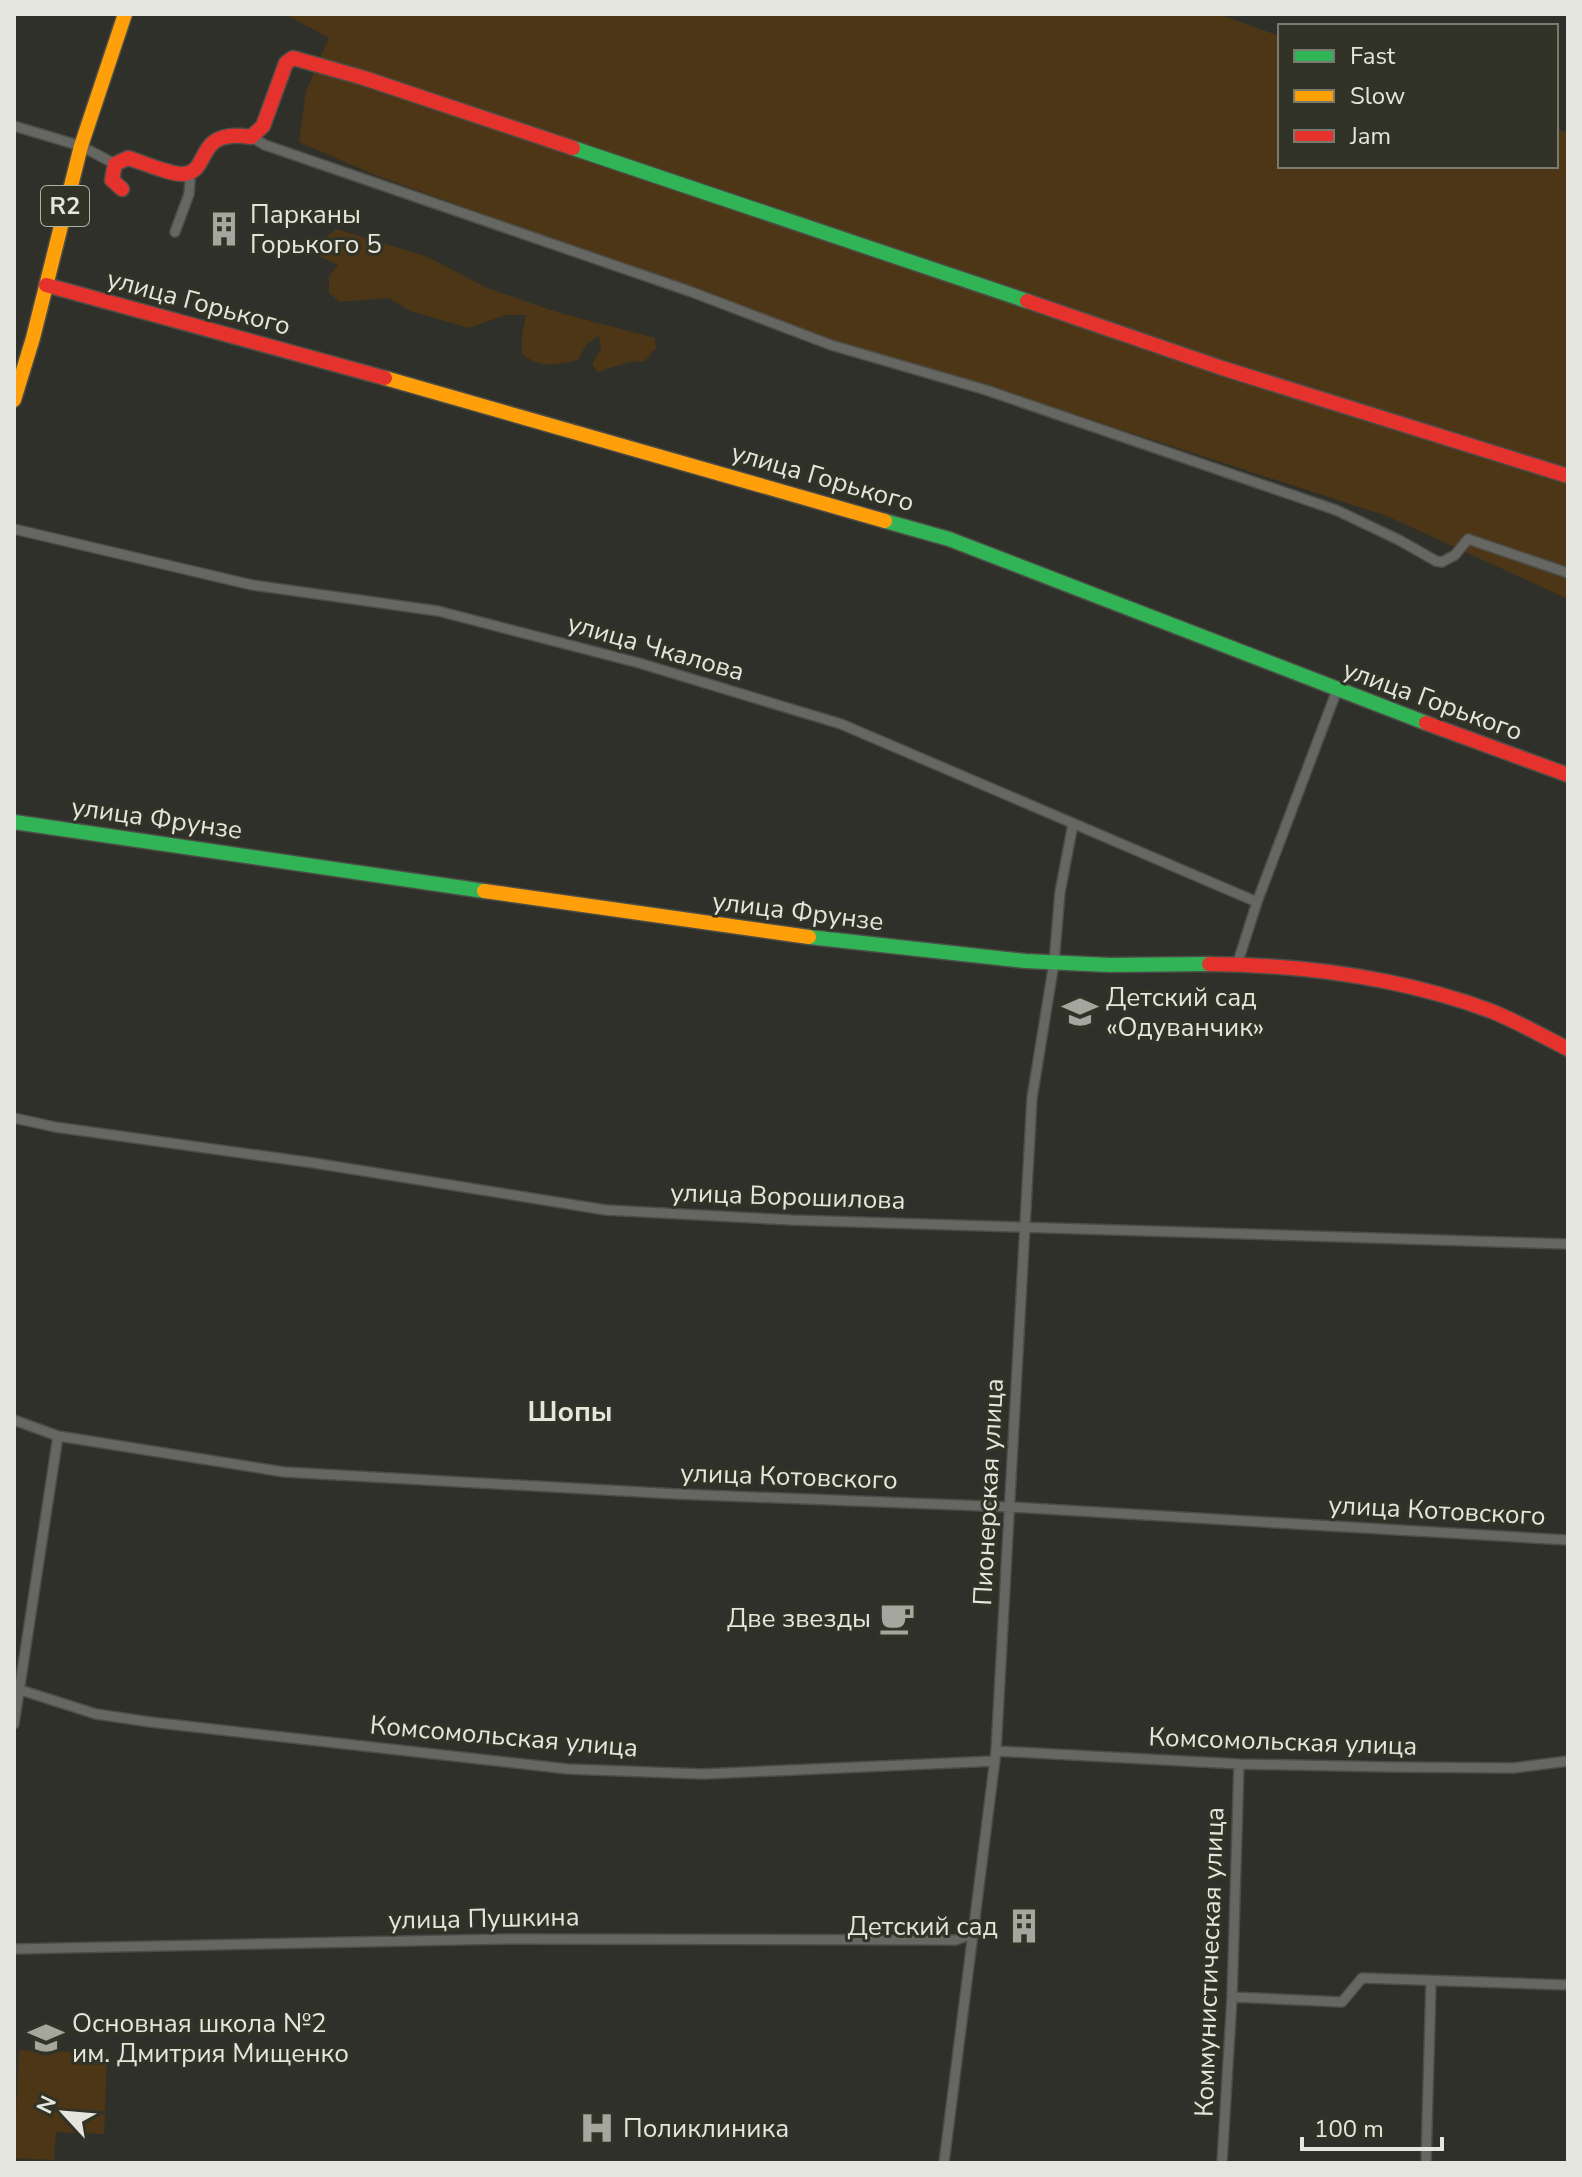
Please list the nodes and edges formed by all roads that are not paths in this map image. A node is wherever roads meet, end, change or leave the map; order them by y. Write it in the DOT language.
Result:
graph roads {
  1 [pos="125,14"];
  2 [pos="14,126"];
  3 [pos="251,137"];
  4 [pos="81,146"];
  5 [pos="115,164"];
  6 [pos="183,174"];
  7 [pos="122,189"];
  8 [pos="175,232"];
  9 [pos="46,285"];
  10 [pos="14,400"];
  11 [pos="1568,476"];
  12 [pos="14,529"];
  13 [pos="1568,573"];
  14 [pos="1337,690"];
  15 [pos="1568,775"];
  16 [pos="14,822"];
  17 [pos="1073,824"];
  18 [pos="1257,902"];
  19 [pos="1054,963"];
  20 [pos="1237,965"];
  21 [pos="1568,1049"];
  22 [pos="14,1118"];
  23 [pos="1024,1225"];
  24 [pos="1568,1244"];
  25 [pos="14,1420"];
  26 [pos="58,1436"];
  27 [pos="1010,1507"];
  28 [pos="1568,1540"];
  29 [pos="17,1690"];
  30 [pos="14,1724"];
  31 [pos="996,1756"];
  32 [pos="1568,1761"];
  33 [pos="1239,1764"];
  34 [pos="974,1933"];
  35 [pos="956,1940"];
  36 [pos="14,1949"];
  37 [pos="971,1955"];
  38 [pos="1431,1981"];
  39 [pos="1568,1985"];
  40 [pos="1232,1997"];
  41 [pos="944,2163"];
  42 [pos="1222,2163"];
  43 [pos="1426,2163"];
  1 -- 4 [label="street, R2"];
  2 -- 4 [label="street"];
  3 -- 6 [label="street"];
  3 -- 11 [label="street"];
  3 -- 13 [label="street"];
  4 -- 5 [label="street"];
  4 -- 9 [label="street, R2"];
  5 -- 6 [label="street"];
  5 -- 7 [label="street"];
  6 -- 8 [label="street"];
  9 -- 10 [label="street, R2"];
  9 -- 14 [label="street, улица Горького"];
  12 -- 17 [label="street, улица Чкалова"];
  14 -- 15 [label="street, улица Горького"];
  14 -- 18 [label="street"];
  16 -- 19 [label="street, улица Фрунзе"];
  17 -- 18 [label="street, улица Чкалова"];
  17 -- 19 [label="street, Пионерская улица"];
  18 -- 20 [label="street"];
  19 -- 20 [label="street, улица Фрунзе"];
  19 -- 23 [label="street, Пионерская улица"];
  20 -- 21 [label="street, улица Фрунзе"];
  22 -- 23 [label="street, улица Ворошилова"];
  23 -- 24 [label="street, улица Ворошилова"];
  23 -- 27 [label="street, Пионерская улица"];
  25 -- 26 [label="street, улица Котовского"];
  26 -- 27 [label="street, улица Котовского"];
  26 -- 29 [label="street"];
  27 -- 28 [label="street, улица Котовского"];
  27 -- 31 [label="street, Пионерская улица"];
  29 -- 30 [label="street"];
  29 -- 31 [label="street, Комсомольская улица"];
  31 -- 33 [label="street, Комсомольская улица"];
  31 -- 34 [label="street, Пионерская улица"];
  32 -- 33 [label="street, Комсомольская улица"];
  33 -- 40 [label="street, Коммунистическая улица"];
  34 -- 35 [label="street, улица Пушкина"];
  34 -- 37 [label="street, Пионерская улица"];
  35 -- 36 [label="street, улица Пушкина"];
  35 -- 37 [label="street"];
  37 -- 41 [label="street, Пионерская улица"];
  38 -- 39 [label="street"];
  38 -- 40 [label="street"];
  38 -- 43 [label="street"];
  40 -- 42 [label="street, Коммунистическая улица"];
}
